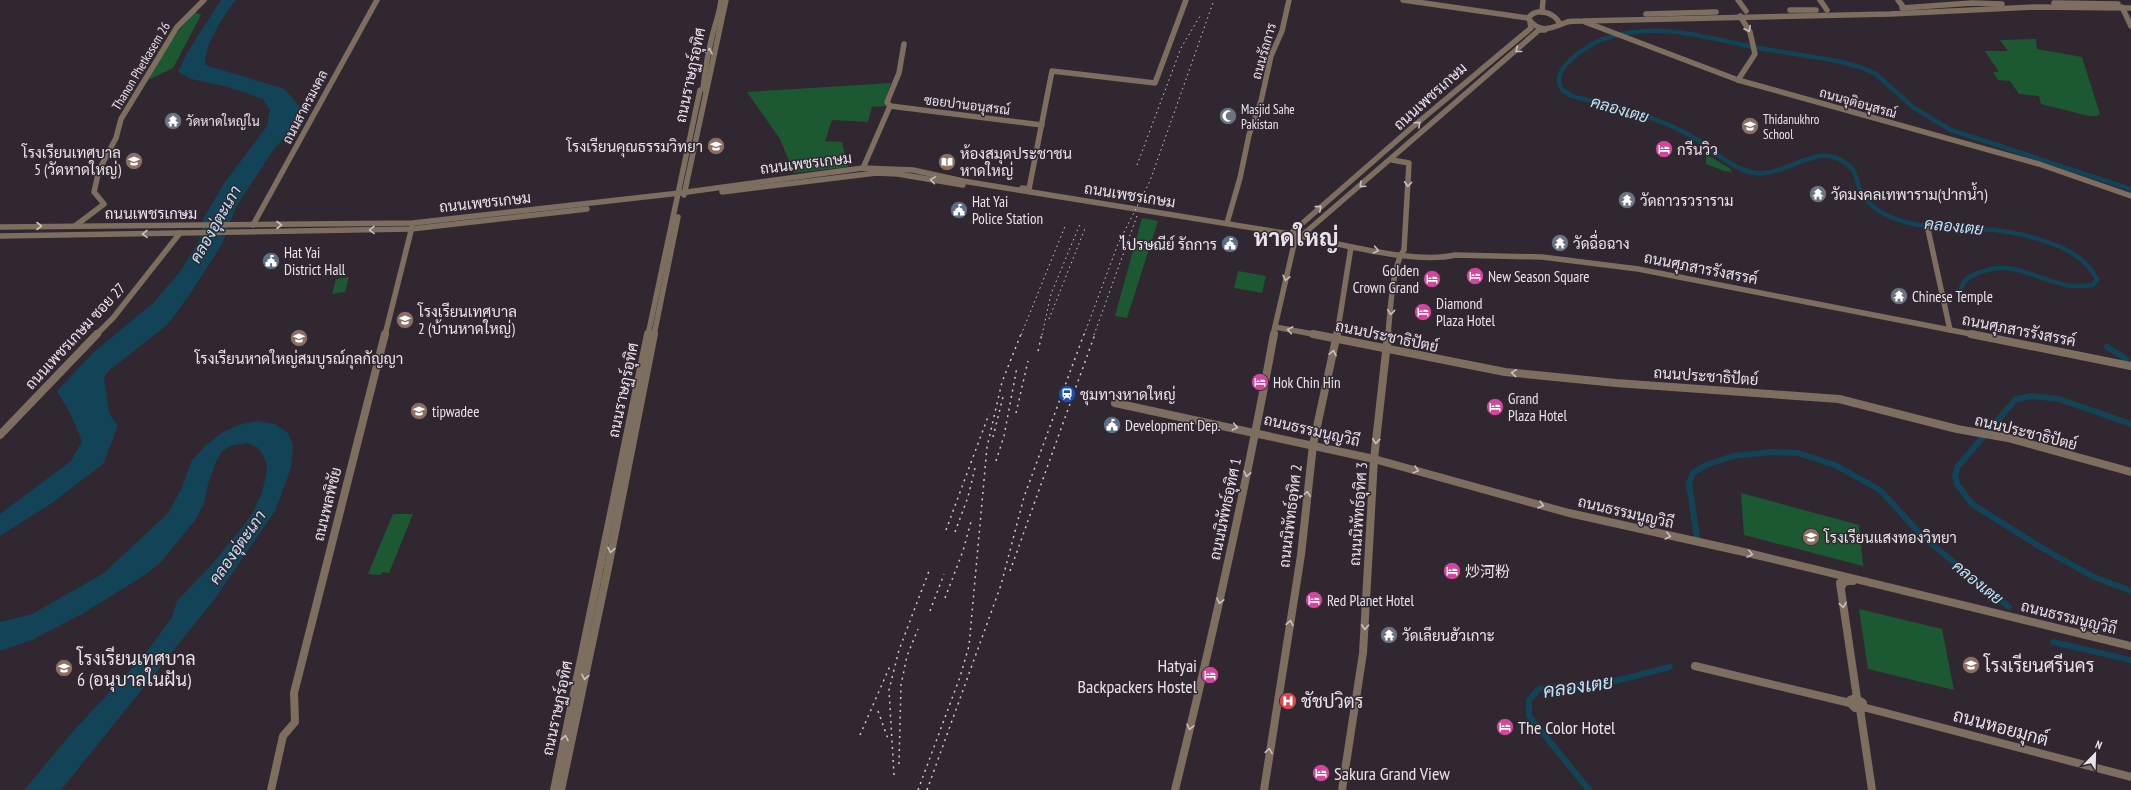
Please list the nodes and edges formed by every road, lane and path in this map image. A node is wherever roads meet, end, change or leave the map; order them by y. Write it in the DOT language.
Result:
graph roads {
  1 [pos="204,0"];
  2 [pos="377,0"];
  3 [pos="721,0"];
  4 [pos="726,0"];
  5 [pos="1186,0"];
  6 [pos="1289,0"];
  7 [pos="1403,0"];
  8 [pos="1543,0"];
  9 [pos="1738,0"];
  10 [pos="1820,0"];
  11 [pos="1898,0"];
  12 [pos="1944,2"];
  13 [pos="2119,4"];
  14 [pos="2131,4"];
  15 [pos="1904,8"];
  16 [pos="2123,8"];
  17 [pos="2131,8"];
  18 [pos="1805,10"];
  19 [pos="1827,10"];
  20 [pos="1949,10"];
  21 [pos="1542,12"];
  22 [pos="1746,12"];
  23 [pos="1656,14"];
  24 [pos="1809,14"];
  25 [pos="1553,15"];
  26 [pos="1740,16"];
  27 [pos="1660,19"];
  28 [pos="1529,20"];
  29 [pos="1583,21"];
  30 [pos="1560,24"];
  31 [pos="2131,26"];
  32 [pos="1549,29"];
  33 [pos="904,44"];
  34 [pos="709,71"];
  35 [pos="1738,80"];
  36 [pos="700,106"];
  37 [pos="890,106"];
  38 [pos="1042,125"];
  39 [pos="1392,160"];
  40 [pos="863,168"];
  41 [pos="900,172"];
  42 [pos="965,184"];
  43 [pos="682,195"];
  44 [pos="2131,196"];
  45 [pos="1168,212"];
  46 [pos="253,225"];
  47 [pos="0,226"];
  48 [pos="14,226"];
  49 [pos="75,226"];
  50 [pos="412,226"];
  51 [pos="1227,226"];
  52 [pos="1928,228"];
  53 [pos="182,233"];
  54 [pos="3,236"];
  55 [pos="1295,237"];
  56 [pos="1351,247"];
  57 [pos="1400,255"];
  58 [pos="1275,327"];
  59 [pos="1950,330"];
  60 [pos="1336,339"];
  61 [pos="1387,349"];
  62 [pos="2131,366"];
  63 [pos="1115,403"];
  64 [pos="1256,432"];
  65 [pos="0,435"];
  66 [pos="1313,445"];
  67 [pos="1374,459"];
  68 [pos="2131,472"];
  69 [pos="1838,575"];
  70 [pos="1841,587"];
  71 [pos="2131,646"];
  72 [pos="2131,650"];
  73 [pos="586,658"];
  74 [pos="1695,666"];
  75 [pos="1854,701"];
  76 [pos="1862,708"];
  77 [pos="2131,778"];
  78 [pos="271,790"];
  79 [pos="554,790"];
  80 [pos="561,790"];
  81 [pos="1175,790"];
  82 [pos="1264,790"];
  83 [pos="1342,790"];
  84 [pos="1872,790"];
  1 -- 49 [label="street, Thanon Phetkasem 26"];
  2 -- 46 [label="street, ถนนสาครมงคล"];
  34 -- 3 [label="street, ถนนราษฏร์อุทิศ, one-way"];
  4 -- 34 [label="street, ถนนราษฏร์อุทิศ"];
  5 -- 38 [label="street"];
  6 -- 51 [label="street, ถนนรัถการ"];
  7 -- 28 [label="street"];
  8 -- 21 [label="street"];
  9 -- 22 [label="street"];
  10 -- 19 [label="street"];
  11 -- 15 [label="street"];
  12 -- 13 [label="street"];
  12 -- 15 [label="street"];
  12 -- 20 [label="street"];
  13 -- 14 [label="street"];
  13 -- 16 [label="street"];
  15 -- 19 [label="street"];
  16 -- 17 [label="street"];
  16 -- 20 [label="street"];
  16 -- 31 [label="street"];
  18 -- 19 [label="street"];
  18 -- 22 [label="street"];
  18 -- 24 [label="street"];
  20 -- 24 [label="street"];
  21 -- 25 [label="street"];
  21 -- 28 [label="street"];
  22 -- 23 [label="street"];
  23 -- 25 [label="street"];
  23 -- 27 [label="street"];
  24 -- 26 [label="street"];
  25 -- 30 [label="street"];
  26 -- 27 [label="street"];
  26 -- 35 [label="street, one-way"];
  27 -- 29 [label="street"];
  28 -- 32 [label="street"];
  55 -- 28 [label="street, ถนนเพชรเกษม, one-way"];
  29 -- 30 [label="street"];
  29 -- 35 [label="street, ถนนจุติอนุสรณ์"];
  30 -- 32 [label="street, ถนนเพชรเกษม"];
  32 -- 39 [label="street, ถนนเพชรเกษม, one-way"];
  33 -- 37 [label="street"];
  34 -- 36 [label="street, ถนนราษฏร์อุทิศ"];
  34 -- 36 [label="street, ถนนราษฏร์อุทิศ"];
  35 -- 44 [label="street, ถนนจุติอนุสรณ์"];
  36 -- 43 [label="street, ถนนราษฏร์อุทิศ"];
  37 -- 38 [label="street, ซอยปานอนุสรณ์"];
  37 -- 40 [label="street"];
  38 -- 42 [label="street"];
  39 -- 55 [label="street, ถนนเพชรเกษม, one-way"];
  39 -- 57 [label="street, ถนนนิพัทธ์อุทิศ 3, one-way"];
  40 -- 41 [label="street, ถนนเพชรเกษม"];
  40 -- 43 [label="street, ถนนเพชรเกษม"];
  41 -- 42 [label="street, ถนนเพชรเกษม"];
  41 -- 43 [label="street, ถนนเพชรเกษม"];
  42 -- 55 [label="street, ถนนเพชรเกษม"];
  43 -- 50 [label="street, ถนนเพชรเกษม"];
  43 -- 73 [label="street, ถนนราษฏร์อุทิศ"];
  45 -- 51 [label="street"];
  46 -- 49 [label="street, ถนนเพชรเกษม"];
  46 -- 50 [label="street, ถนนเพชรเกษม, one-way"];
  47 -- 48 [label="street, ถนนเพชรเกษม"];
  48 -- 49 [label="street, ถนนเพชรเกษม, one-way"];
  48 -- 54 [label="street"];
  50 -- 53 [label="street, ถนนเพชรเกษม, one-way"];
  50 -- 78 [label="street, ถนนพลพิชัย"];
  51 -- 55 [label="street"];
  52 -- 59 [label="street"];
  53 -- 54 [label="street, ถนนเพชรเกษม, one-way"];
  53 -- 65 [label="street, ถนนเพชรเกษม ซอย 27"];
  55 -- 56 [label="street, ถนนศุภสารรังสรรค์"];
  55 -- 58 [label="street, ถนนนิพัทธ์อุทิศ 1, one-way"];
  56 -- 57 [label="street, ถนนศุภสารรังสรรค์, one-way"];
  56 -- 60 [label="street, ถนนนิพัทธ์อุทิศ 2"];
  57 -- 59 [label="street, ถนนศุภสารรังสรรค์"];
  57 -- 61 [label="street, ถนนนิพัทธ์อุทิศ 3, one-way"];
  60 -- 58 [label="street, ถนนประชาธิปัตย์, one-way"];
  58 -- 64 [label="street, ถนนนิพัทธ์อุทิศ 1"];
  59 -- 62 [label="street, ถนนศุภสารรังสรรค์"];
  60 -- 61 [label="street, ถนนประชาธิปัตย์"];
  66 -- 60 [label="street, ถนนนิพัทธ์อุทิศ 2, one-way"];
  61 -- 67 [label="street, ถนนนิพัทธ์อุทิศ 3, one-way"];
  68 -- 61 [label="street, ถนนประชาธิปัตย์, one-way"];
  63 -- 64 [label="street, ถนนธรรมนูญวิถี, one-way"];
  64 -- 66 [label="street, ถนนธรรมนูญวิถี"];
  64 -- 81 [label="street, ถนนนิพัทธ์อุทิศ 1, one-way"];
  66 -- 67 [label="street, ถนนธรรมนูญวิถี"];
  82 -- 66 [label="street, ถนนนิพัทธ์อุทิศ 2, one-way"];
  67 -- 69 [label="street, ถนนธรรมนูญวิถี, one-way"];
  67 -- 83 [label="street, ถนนนิพัทธ์อุทิศ 3, one-way"];
  69 -- 70 [label="street"];
  69 -- 71 [label="street, ถนนธรรมนูญวิถี"];
  70 -- 72 [label="street, ถนนธรรมนูญวิถี"];
  70 -- 75 [label="street, one-way"];
  79 -- 73 [label="street, ถนนราษฏร์อุทิศ, one-way"];
  73 -- 80 [label="street, one-way"];
  74 -- 75 [label="street"];
  75 -- 76 [label="street"];
  76 -- 77 [label="street, ถนนหอยมุกต์"];
  76 -- 84 [label="street"];
}
